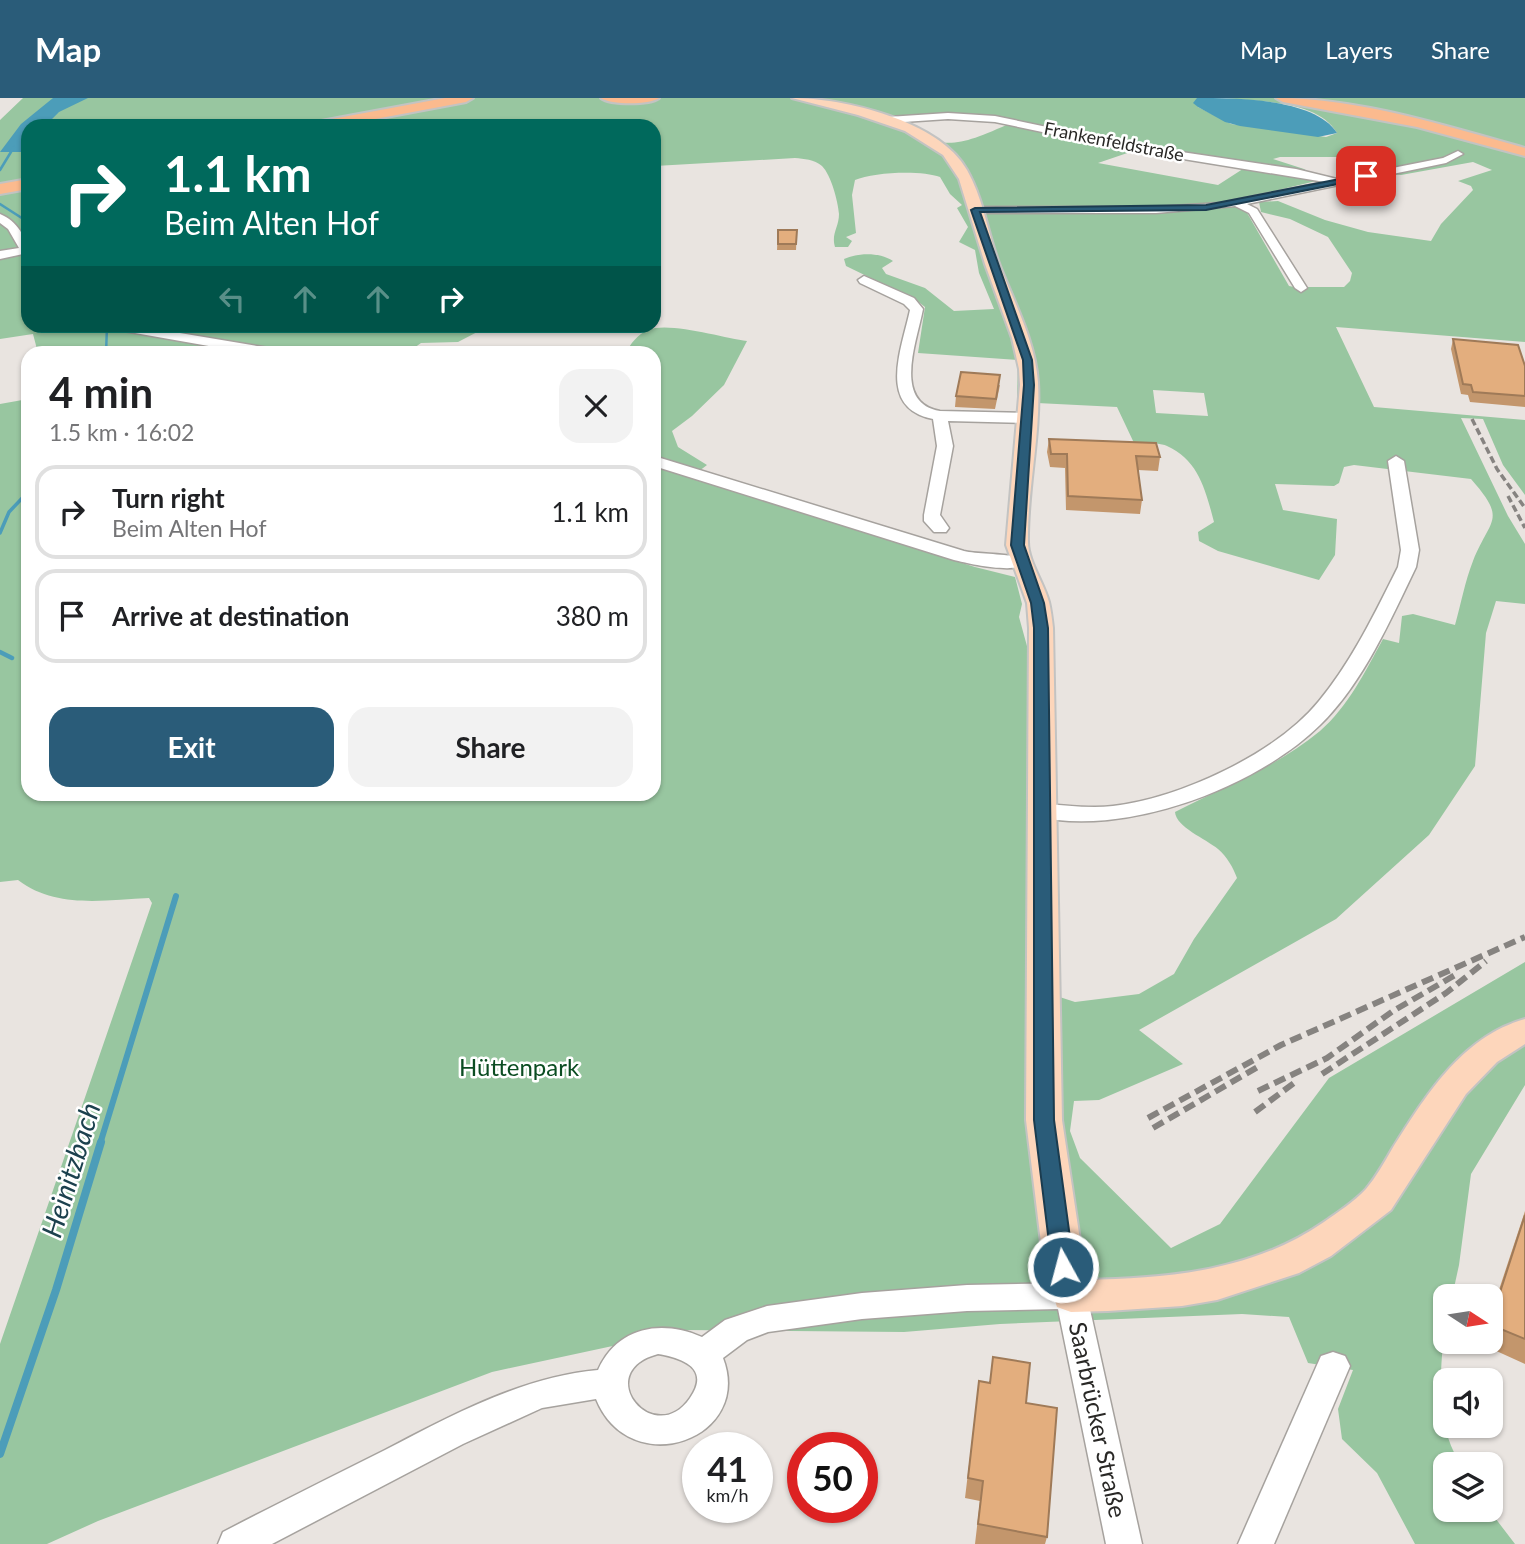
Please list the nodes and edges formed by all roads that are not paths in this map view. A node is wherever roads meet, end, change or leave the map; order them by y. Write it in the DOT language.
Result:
graph roads {
  1 [pos="450,98"];
  2 [pos="466,98"];
  3 [pos="608,98"];
  4 [pos="652,98"];
  5 [pos="797,98"];
  6 [pos="1283,98"];
  7 [pos="424,105"];
  8 [pos="352,119"];
  9 [pos="888,120"];
  10 [pos="1525,149"];
  11 [pos="1458,154"];
  12 [pos="1339,182"];
  13 [pos="21,186"];
  14 [pos="0,190"];
  15 [pos="1244,202"];
  16 [pos="975,210"];
  17 [pos="0,217"];
  18 [pos="21,242"];
  19 [pos="21,253"];
  20 [pos="0,255"];
  21 [pos="864,280"];
  22 [pos="1301,288"];
  23 [pos="159,333"];
  24 [pos="234,346"];
  25 [pos="940,416"];
  26 [pos="1027,418"];
  27 [pos="1396,461"];
  28 [pos="661,463"];
  29 [pos="940,528"];
  30 [pos="1021,562"];
  31 [pos="1043,811"];
  32 [pos="1525,1030"];
  33 [pos="1071,1296"];
  34 [pos="702,1355"];
  35 [pos="1333,1366"];
  36 [pos="611,1383"];
  37 [pos="236,1544"];
  38 [pos="1124,1544"];
  39 [pos="1256,1544"];
  1 -- 7 [label="highway"];
  2 -- 7 [label="highway"];
  3 -- 4 [label="highway"];
  5 -- 9 [label="main road"];
  6 -- 10 [label="highway"];
  7 -- 8 [label="highway"];
  9 -- 12 [label="street, Frankenfeldstraße"];
  9 -- 16 [label="main road"];
  11 -- 12 [label="street"];
  12 -- 15 [label="street"];
  13 -- 14 [label="highway"];
  15 -- 16 [label="street"];
  15 -- 22 [label="street"];
  16 -- 26 [label="main road"];
  17 -- 18 [label="street"];
  19 -- 20 [label="street"];
  21 -- 25 [label="street"];
  23 -- 24 [label="street"];
  25 -- 26 [label="street"];
  25 -- 29 [label="street"];
  26 -- 30 [label="main road"];
  27 -- 31 [label="street"];
  28 -- 30 [label="street"];
  30 -- 31 [label="main road"];
  31 -- 33 [label="main road"];
  32 -- 33 [label="main road"];
  33 -- 34 [label="street"];
  33 -- 38 [label="street, Saarbrücker Straße"];
  34 -- 36 [label="street"];
  34 -- 36 [label="street"];
  35 -- 39 [label="street"];
  36 -- 37 [label="street"];
}
